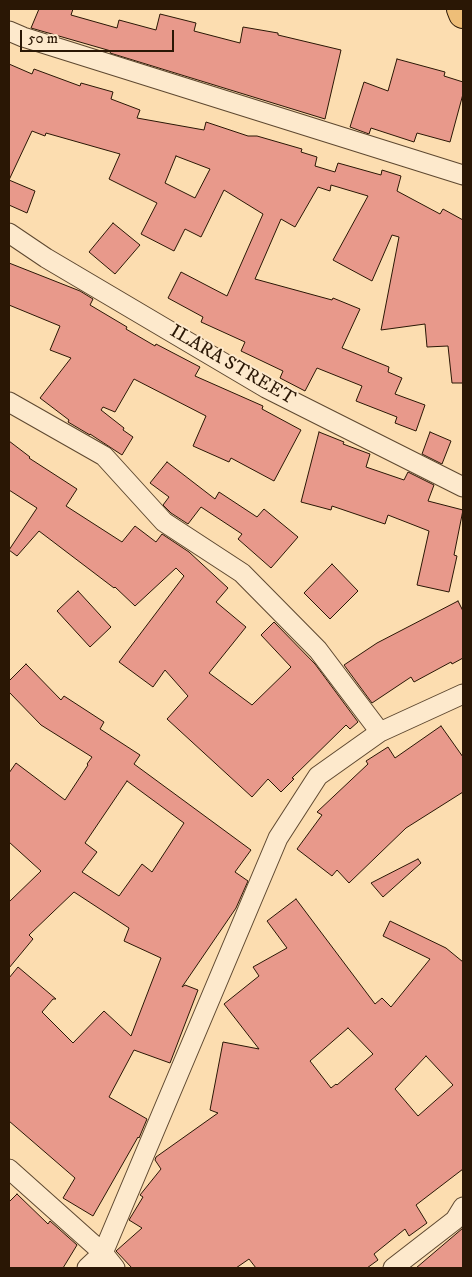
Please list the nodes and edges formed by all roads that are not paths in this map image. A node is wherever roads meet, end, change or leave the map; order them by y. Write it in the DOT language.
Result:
graph roads {
  1 [pos="461,9"];
  2 [pos="463,14"];
  3 [pos="9,31"];
  4 [pos="463,175"];
  5 [pos="9,233"];
  6 [pos="9,402"];
  7 [pos="463,487"];
  8 [pos="462,699"];
  9 [pos="380,732"];
  10 [pos="9,1168"];
  11 [pos="463,1207"];
  12 [pos="103,1253"];
  13 [pos="87,1268"];
  14 [pos="115,1268"];
  15 [pos="393,1268"];
  1 -- 2 [label="main road"];
  3 -- 4 [label="street"];
  5 -- 7 [label="street, ILARA STREET"];
  6 -- 9 [label="street"];
  8 -- 9 [label="street"];
  9 -- 12 [label="street"];
  10 -- 12 [label="street"];
  11 -- 15 [label="street"];
  12 -- 13 [label="street"];
  12 -- 14 [label="street"];
}
